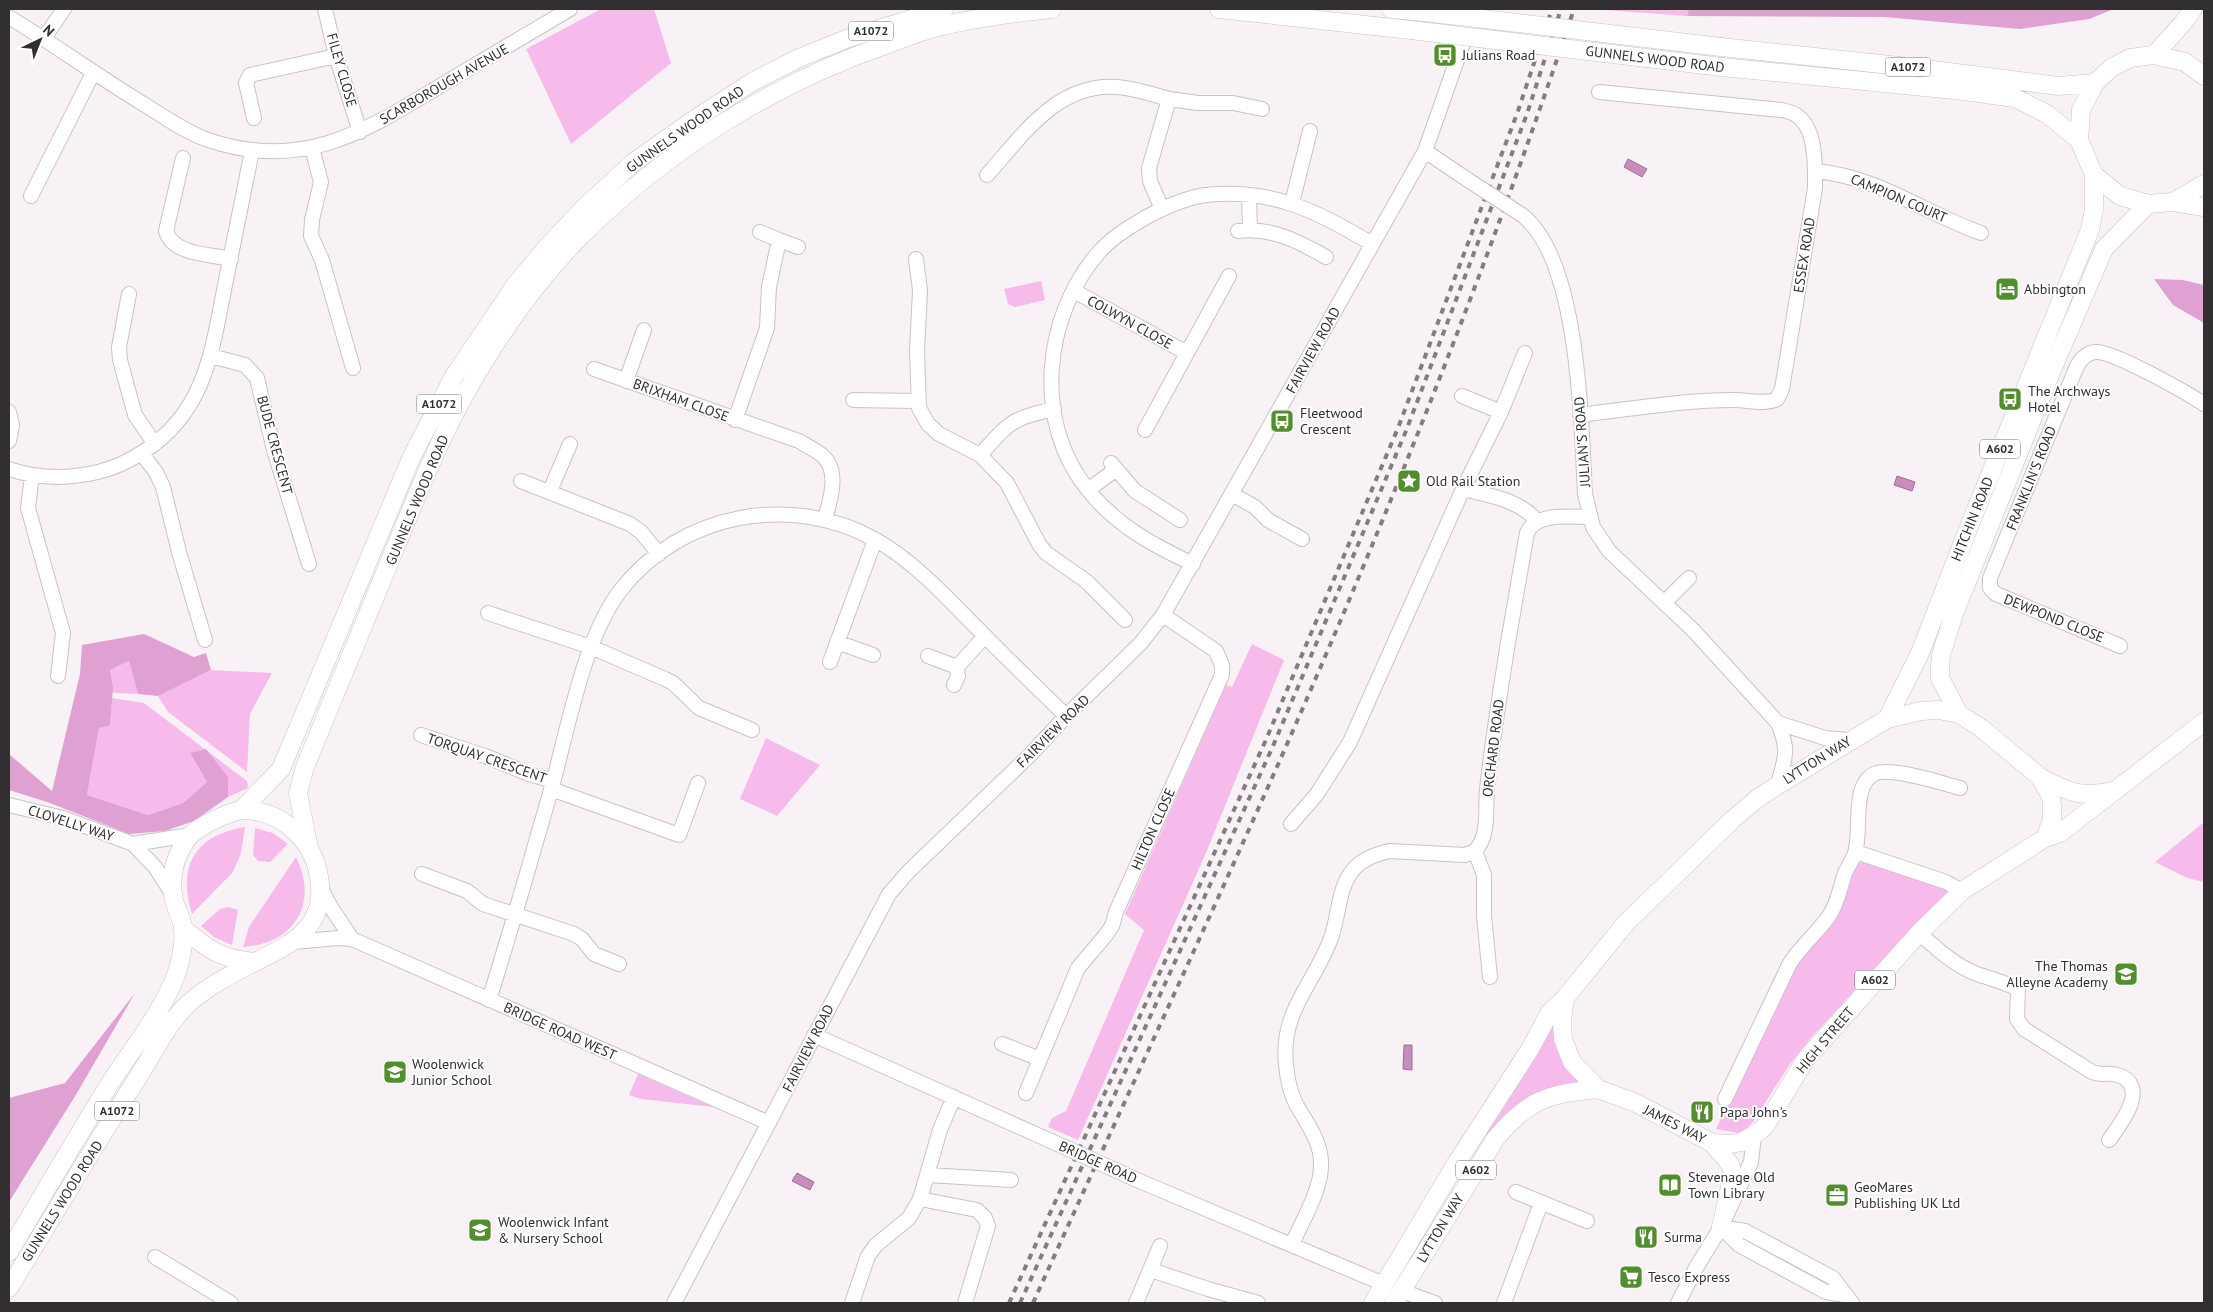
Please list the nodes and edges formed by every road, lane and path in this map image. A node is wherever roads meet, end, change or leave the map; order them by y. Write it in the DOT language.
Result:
graph roads {
  1 [pos="64,9"];
  2 [pos="325,9"];
  3 [pos="570,9"];
  4 [pos="944,9"];
  5 [pos="1052,9"];
  6 [pos="1219,9"];
  7 [pos="1391,9"];
  8 [pos="1475,9"];
  9 [pos="2193,9"];
  10 [pos="9,17"];
  11 [pos="44,38"];
  12 [pos="2154,55"];
  13 [pos="336,56"];
  14 [pos="2204,72"];
  15 [pos="93,73"];
  16 [pos="2095,83"];
  17 [pos="1599,92"];
  18 [pos="1168,99"];
  19 [pos="1262,109"];
  20 [pos="254,118"];
  21 [pos="1310,131"];
  22 [pos="360,132"];
  23 [pos="2080,140"];
  24 [pos="312,148"];
  25 [pos="252,151"];
  26 [pos="1425,151"];
  27 [pos="183,158"];
  28 [pos="1815,171"];
  29 [pos="2094,174"];
  30 [pos="987,175"];
  31 [pos="2204,184"];
  32 [pos="1249,195"];
  33 [pos="30,196"];
  34 [pos="2173,202"];
  35 [pos="1292,203"];
  36 [pos="2148,204"];
  37 [pos="2204,207"];
  38 [pos="1162,209"];
  39 [pos="760,232"];
  40 [pos="1981,233"];
  41 [pos="779,240"];
  42 [pos="1372,244"];
  43 [pos="798,247"];
  44 [pos="1326,257"];
  45 [pos="231,259"];
  46 [pos="916,259"];
  47 [pos="1229,276"];
  48 [pos="1074,291"];
  49 [pos="129,294"];
  50 [pos="644,330"];
  51 [pos="1187,353"];
  52 [pos="1525,353"];
  53 [pos="211,356"];
  54 [pos="352,368"];
  55 [pos="594,369"];
  56 [pos="626,381"];
  57 [pos="1462,396"];
  58 [pos="853,400"];
  59 [pos="917,401"];
  60 [pos="2204,404"];
  61 [pos="1054,409"];
  62 [pos="9,412"];
  63 [pos="1501,412"];
  64 [pos="1580,415"];
  65 [pos="735,420"];
  66 [pos="1144,430"];
  67 [pos="9,441"];
  68 [pos="155,444"];
  69 [pos="570,444"];
  70 [pos="141,453"];
  71 [pos="980,455"];
  72 [pos="9,469"];
  73 [pos="32,475"];
  74 [pos="521,481"];
  75 [pos="1088,490"];
  76 [pos="1463,490"];
  77 [pos="550,491"];
  78 [pos="1232,494"];
  79 [pos="1590,517"];
  80 [pos="825,519"];
  81 [pos="1180,520"];
  82 [pos="1537,521"];
  83 [pos="1302,539"];
  84 [pos="875,540"];
  85 [pos="659,554"];
  86 [pos="309,564"];
  87 [pos="1193,564"];
  88 [pos="1689,578"];
  89 [pos="1990,588"];
  90 [pos="1664,603"];
  91 [pos="488,613"];
  92 [pos="1162,615"];
  93 [pos="1125,620"];
  94 [pos="984,636"];
  95 [pos="205,640"];
  96 [pos="837,642"];
  97 [pos="2120,646"];
  98 [pos="591,648"];
  99 [pos="873,655"];
  100 [pos="928,656"];
  101 [pos="830,662"];
  102 [pos="957,667"];
  103 [pos="58,676"];
  104 [pos="954,685"];
  105 [pos="1960,714"];
  106 [pos="1066,716"];
  107 [pos="1887,719"];
  108 [pos="2204,722"];
  109 [pos="1778,723"];
  110 [pos="752,730"];
  111 [pos="421,735"];
  112 [pos="1849,740"];
  113 [pos="2040,776"];
  114 [pos="698,783"];
  115 [pos="1778,784"];
  116 [pos="552,785"];
  117 [pos="1960,788"];
  118 [pos="2112,791"];
  119 [pos="9,805"];
  120 [pos="241,810"];
  121 [pos="1292,824"];
  122 [pos="190,835"];
  123 [pos="2045,838"];
  124 [pos="133,844"];
  125 [pos="308,844"];
  126 [pos="1475,851"];
  127 [pos="1856,852"];
  128 [pos="422,874"];
  129 [pos="320,887"];
  130 [pos="1962,892"];
  131 [pos="172,895"];
  132 [pos="515,916"];
  133 [pos="184,929"];
  134 [pos="1919,933"];
  135 [pos="352,939"];
  136 [pos="294,942"];
  137 [pos="254,962"];
  138 [pos="619,964"];
  139 [pos="1490,977"];
  140 [pos="1565,998"];
  141 [pos="489,1000"];
  142 [pos="814,1035"];
  143 [pos="1002,1044"];
  144 [pos="1040,1059"];
  145 [pos="1598,1089"];
  146 [pos="1026,1093"];
  147 [pos="954,1097"];
  148 [pos="1725,1099"];
  149 [pos="769,1123"];
  150 [pos="1754,1136"];
  151 [pos="2109,1140"];
  152 [pos="1712,1143"];
  153 [pos="928,1175"];
  154 [pos="1011,1180"];
  155 [pos="1516,1192"];
  156 [pos="920,1199"];
  157 [pos="1541,1203"];
  158 [pos="1587,1221"];
  159 [pos="1721,1227"];
  160 [pos="1292,1244"];
  161 [pos="1160,1246"];
  162 [pos="9,1252"];
  163 [pos="155,1257"];
  164 [pos="1151,1270"];
  165 [pos="1384,1284"];
  166 [pos="9,1288"];
  167 [pos="1398,1297"];
  168 [pos="214,1299"];
  169 [pos="1848,1299"];
  170 [pos="231,1303"];
  171 [pos="674,1303"];
  172 [pos="852,1303"];
  173 [pos="965,1303"];
  174 [pos="1136,1303"];
  175 [pos="1258,1303"];
  176 [pos="1373,1303"];
  177 [pos="1435,1303"];
  178 [pos="1504,1303"];
  179 [pos="1678,1303"];
  1 -- 11 [label="street"];
  2 -- 13 [label="street, FILEY CLOSE"];
  3 -- 22 [label="street, SCARBOROUGH AVENUE"];
  4 -- 120 [label="main road, GUNNELS WOOD ROAD / A1072"];
  5 -- 125 [label="main road, GUNNELS WOOD ROAD / A1072"];
  6 -- 23 [label="main road, GUNNELS WOOD ROAD / A1072, bridge"];
  7 -- 16 [label="main road, GUNNELS WOOD ROAD / A1072, bridge"];
  8 -- 26 [label="street, FAIRVIEW ROAD"];
  9 -- 12 [label="main road"];
  10 -- 11 [label="street, SCARBOROUGH AVENUE"];
  11 -- 15 [label="street, SCARBOROUGH AVENUE"];
  12 -- 14 [label="main road, A602"];
  12 -- 16 [label="main road, A602"];
  13 -- 20 [label="street"];
  13 -- 22 [label="street, FILEY CLOSE"];
  15 -- 25 [label="street, SCARBOROUGH AVENUE"];
  15 -- 33 [label="street"];
  16 -- 23 [label="main road, A602"];
  17 -- 28 [label="street, ESSEX ROAD"];
  18 -- 19 [label="street"];
  18 -- 30 [label="street"];
  18 -- 38 [label="street"];
  21 -- 35 [label="street"];
  22 -- 24 [label="street, SCARBOROUGH AVENUE"];
  23 -- 29 [label="main road, A602"];
  24 -- 25 [label="street, SCARBOROUGH AVENUE"];
  24 -- 54 [label="street"];
  25 -- 45 [label="street"];
  26 -- 42 [label="street, FAIRVIEW ROAD"];
  26 -- 64 [label="street, JULIAN'S ROAD, bridge"];
  27 -- 45 [label="street"];
  28 -- 40 [label="street, CAMPION COURT"];
  28 -- 64 [label="street, ESSEX ROAD"];
  29 -- 36 [label="main road, A602"];
  29 -- 107 [label="main road, HITCHIN ROAD / A602"];
  31 -- 34 [label="main road, A602"];
  32 -- 35 [label="street"];
  32 -- 38 [label="street"];
  32 -- 44 [label="street"];
  34 -- 36 [label="main road, A602"];
  34 -- 37 [label="main road"];
  35 -- 42 [label="street"];
  36 -- 105 [label="main road, HITCHIN ROAD / A602"];
  38 -- 48 [label="street"];
  39 -- 41 [label="street"];
  41 -- 43 [label="street"];
  41 -- 65 [label="street, BRIXHAM CLOSE"];
  42 -- 78 [label="street, FAIRVIEW ROAD"];
  45 -- 53 [label="street"];
  46 -- 59 [label="street"];
  47 -- 51 [label="street, COLWYN CLOSE"];
  48 -- 51 [label="street, COLWYN CLOSE"];
  48 -- 61 [label="street"];
  49 -- 68 [label="street"];
  50 -- 56 [label="street, BRIXHAM CLOSE"];
  51 -- 66 [label="street, COLWYN CLOSE"];
  52 -- 63 [label="street"];
  53 -- 68 [label="street"];
  53 -- 86 [label="street, BUDE CRESCENT"];
  55 -- 56 [label="street, BRIXHAM CLOSE"];
  56 -- 65 [label="street, BRIXHAM CLOSE"];
  57 -- 63 [label="street"];
  58 -- 59 [label="street"];
  59 -- 71 [label="street"];
  60 -- 89 [label="street, FRANKLIN'S ROAD"];
  61 -- 71 [label="street"];
  61 -- 75 [label="street"];
  62 -- 67 [label="street"];
  63 -- 76 [label="street"];
  64 -- 79 [label="street, JULIAN'S ROAD"];
  65 -- 80 [label="street, BRIXHAM CLOSE"];
  68 -- 70 [label="street"];
  69 -- 77 [label="street"];
  70 -- 73 [label="street"];
  70 -- 95 [label="street"];
  71 -- 93 [label="street"];
  72 -- 73 [label="street"];
  73 -- 103 [label="street"];
  74 -- 77 [label="street"];
  75 -- 81 [label="street"];
  75 -- 87 [label="street"];
  76 -- 82 [label="street"];
  76 -- 121 [label="street"];
  77 -- 85 [label="street"];
  78 -- 83 [label="street"];
  78 -- 87 [label="street, FAIRVIEW ROAD"];
  79 -- 82 [label="street"];
  79 -- 90 [label="street, JULIAN'S ROAD"];
  80 -- 84 [label="street, TORQUAY CRESCENT"];
  80 -- 85 [label="street, TORQUAY CRESCENT"];
  82 -- 126 [label="street, ORCHARD ROAD"];
  84 -- 94 [label="street, TORQUAY CRESCENT"];
  84 -- 96 [label="street"];
  85 -- 98 [label="street, TORQUAY CRESCENT"];
  87 -- 92 [label="street, FAIRVIEW ROAD"];
  88 -- 90 [label="street"];
  89 -- 97 [label="street, DEWPOND CLOSE"];
  90 -- 109 [label="street, JULIAN'S ROAD"];
  91 -- 98 [label="street"];
  92 -- 106 [label="street, FAIRVIEW ROAD"];
  92 -- 144 [label="street, HILTON CLOSE"];
  94 -- 102 [label="street"];
  94 -- 106 [label="street, TORQUAY CRESCENT"];
  96 -- 99 [label="street"];
  96 -- 101 [label="street"];
  98 -- 110 [label="street"];
  98 -- 116 [label="street, TORQUAY CRESCENT"];
  100 -- 102 [label="street"];
  102 -- 104 [label="street"];
  105 -- 107 [label="main road, LYTTON WAY / A602"];
  105 -- 113 [label="main road, LYTTON WAY / A602"];
  106 -- 142 [label="street, FAIRVIEW ROAD"];
  107 -- 112 [label="main road, LYTTON WAY / A602"];
  108 -- 118 [label="main road"];
  109 -- 112 [label="street, JULIAN'S ROAD"];
  109 -- 115 [label="street, JULIAN'S ROAD"];
  111 -- 116 [label="street, TORQUAY CRESCENT"];
  112 -- 115 [label="main road, LYTTON WAY / A602"];
  113 -- 118 [label="main road"];
  113 -- 123 [label="main road, LYTTON WAY / A602"];
  114 -- 116 [label="street, TORQUAY CRESCENT"];
  115 -- 140 [label="main road, LYTTON WAY / A602"];
  116 -- 132 [label="street, TORQUAY CRESCENT"];
  117 -- 127 [label="street"];
  118 -- 123 [label="main road"];
  119 -- 124 [label="street, CLOVELLY WAY"];
  120 -- 122 [label="main road, GUNNELS WOOD ROAD / A1072"];
  120 -- 125 [label="main road, GUNNELS WOOD ROAD / A1072"];
  122 -- 124 [label="street, CLOVELLY WAY"];
  122 -- 131 [label="main road, GUNNELS WOOD ROAD / A1072"];
  123 -- 130 [label="main road, HIGH STREET / A602"];
  124 -- 131 [label="street, CLOVELLY WAY"];
  125 -- 129 [label="main road, GUNNELS WOOD ROAD / A1072"];
  126 -- 139 [label="street"];
  126 -- 160 [label="street"];
  127 -- 130 [label="street"];
  127 -- 148 [label="street"];
  128 -- 132 [label="street"];
  129 -- 135 [label="street"];
  129 -- 136 [label="main road, GUNNELS WOOD ROAD / A1072"];
  130 -- 134 [label="main road, HIGH STREET / A602"];
  131 -- 133 [label="main road, GUNNELS WOOD ROAD / A1072"];
  132 -- 138 [label="street"];
  132 -- 141 [label="street, TORQUAY CRESCENT"];
  133 -- 137 [label="main road, GUNNELS WOOD ROAD / A1072"];
  133 -- 162 [label="main road, GUNNELS WOOD ROAD / A1072"];
  134 -- 150 [label="main road, HIGH STREET / A602"];
  134 -- 151 [label="street"];
  135 -- 136 [label="street"];
  135 -- 141 [label="street, BRIDGE ROAD WEST"];
  136 -- 137 [label="main road, GUNNELS WOOD ROAD / A1072"];
  137 -- 166 [label="main road, GUNNELS WOOD ROAD / A1072"];
  140 -- 145 [label="main road, A602"];
  140 -- 165 [label="main road, LYTTON WAY / A602"];
  141 -- 149 [label="street, BRIDGE ROAD WEST"];
  142 -- 147 [label="street, BRIDGE ROAD"];
  142 -- 149 [label="street, FAIRVIEW ROAD"];
  143 -- 144 [label="street"];
  144 -- 146 [label="street, HILTON CLOSE"];
  145 -- 152 [label="main road, JAMES WAY / A602"];
  145 -- 167 [label="main road, LYTTON WAY / A602"];
  147 -- 153 [label="street"];
  147 -- 160 [label="street, BRIDGE ROAD, bridge"];
  149 -- 171 [label="street, FAIRVIEW ROAD"];
  150 -- 152 [label="main road, JAMES WAY / A602"];
  150 -- 159 [label="street"];
  152 -- 159 [label="main road"];
  153 -- 154 [label="street"];
  153 -- 156 [label="street"];
  155 -- 157 [label="street"];
  156 -- 172 [label="street"];
  156 -- 173 [label="street"];
  157 -- 158 [label="street"];
  157 -- 178 [label="street"];
  159 -- 169 [label="street"];
  159 -- 179 [label="street"];
  160 -- 165 [label="street, BRIDGE ROAD"];
  161 -- 164 [label="street"];
  163 -- 168 [label="street"];
  164 -- 174 [label="street"];
  164 -- 175 [label="street"];
  165 -- 176 [label="main road, LYTTON WAY / A602"];
  167 -- 177 [label="street"];
  168 -- 170 [label="street"];
}
